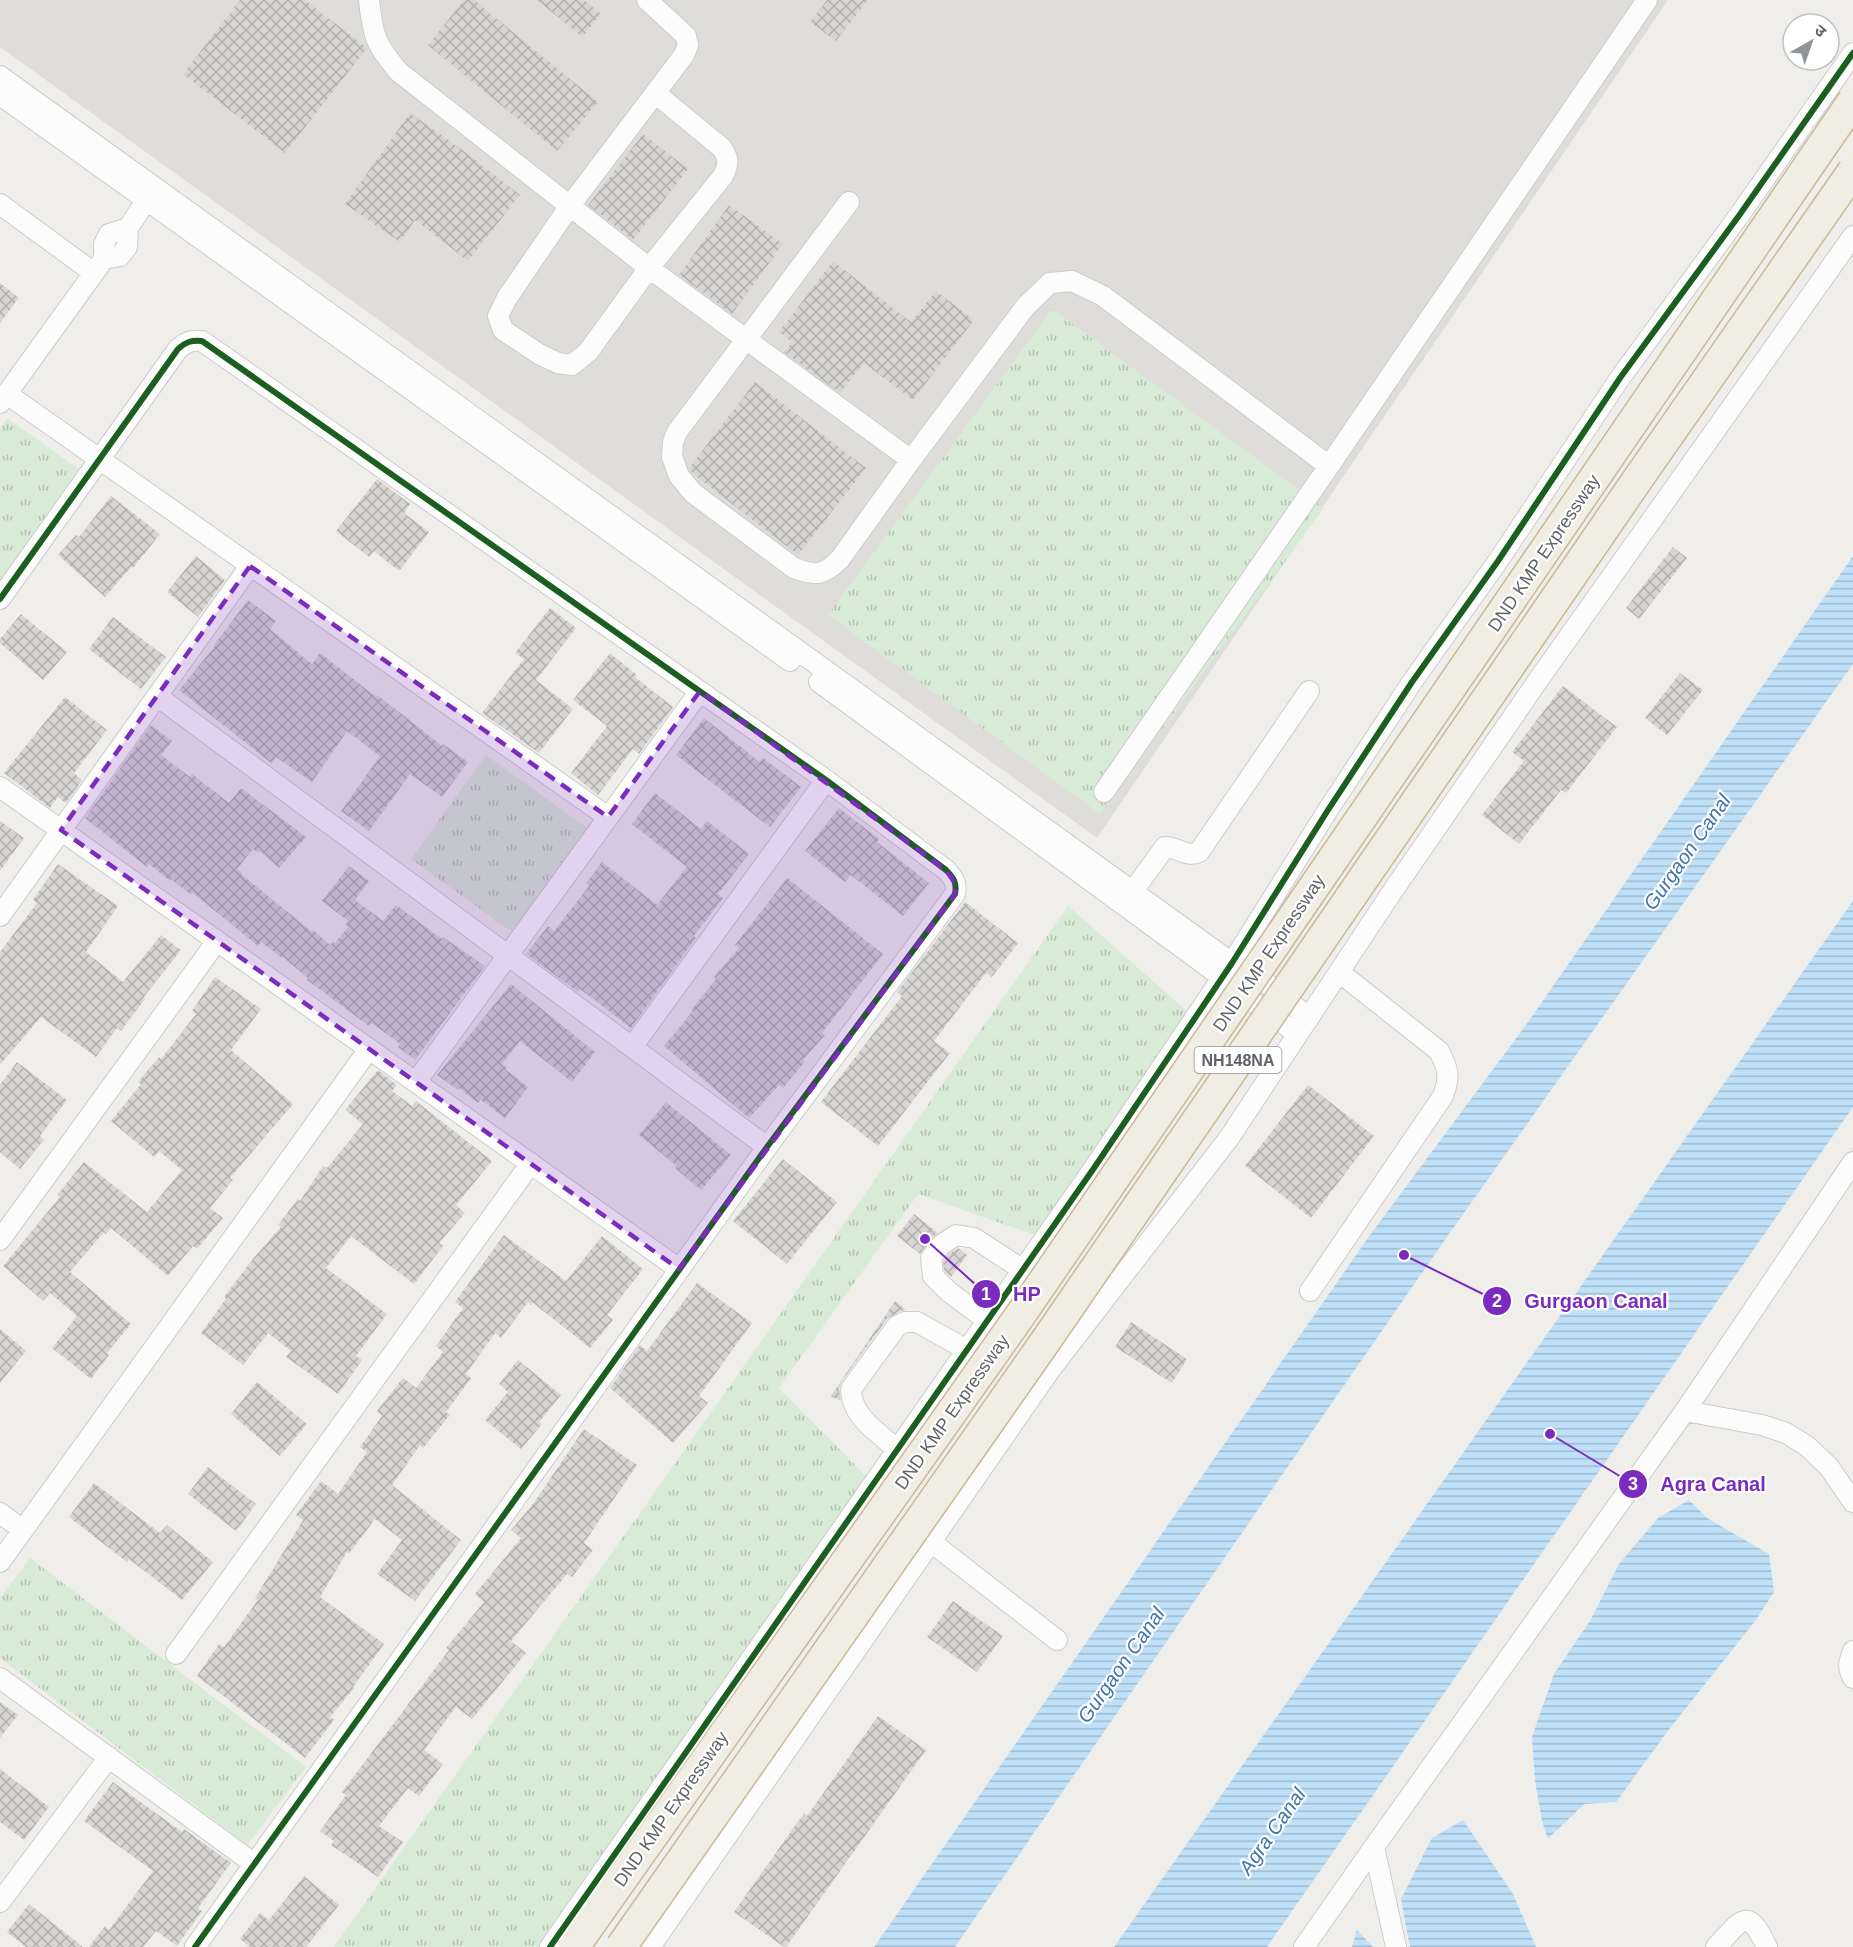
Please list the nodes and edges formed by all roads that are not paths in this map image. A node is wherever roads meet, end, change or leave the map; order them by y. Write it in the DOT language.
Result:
graph roads {
  1 [pos="369,0"];
  2 [pos="647,0"];
  3 [pos="1647,0"];
  4 [pos="1853,53"];
  5 [pos="0,76"];
  6 [pos="655,93"];
  7 [pos="0,95"];
  8 [pos="1853,101"];
  9 [pos="1853,171"];
  10 [pos="150,194"];
  11 [pos="849,202"];
  12 [pos="0,204"];
  13 [pos="569,207"];
  14 [pos="1853,236"];
  15 [pos="99,266"];
  16 [pos="649,268"];
  17 [pos="746,340"];
  18 [pos="3,399"];
  19 [pos="911,460"];
  20 [pos="100,461"];
  21 [pos="1329,466"];
  22 [pos="250,566"];
  23 [pos="0,599"];
  24 [pos="700,691"];
  25 [pos="1310,691"];
  26 [pos="157,696"];
  27 [pos="826,780"];
  28 [pos="0,787"];
  29 [pos="1104,792"];
  30 [pos="608,817"];
  31 [pos="62,830"];
  32 [pos="1132,891"];
  33 [pos="0,916"];
  34 [pos="217,941"];
  35 [pos="508,956"];
  36 [pos="1227,970"];
  37 [pos="1339,972"];
  38 [pos="1303,1026"];
  39 [pos="632,1047"];
  40 [pos="369,1049"];
  41 [pos="416,1082"];
  42 [pos="767,1148"];
  43 [pos="1853,1162"];
  44 [pos="531,1163"];
  45 [pos="0,1240"];
  46 [pos="680,1269"];
  47 [pos="1023,1270"];
  48 [pos="1310,1290"];
  49 [pos="988,1321"];
  50 [pos="968,1350"];
  51 [pos="1684,1411"];
  52 [pos="898,1450"];
  53 [pos="1853,1502"];
  54 [pos="0,1513"];
  55 [pos="23,1530"];
  56 [pos="931,1542"];
  57 [pos="0,1562"];
  58 [pos="1057,1640"];
  59 [pos="1853,1651"];
  60 [pos="176,1654"];
  61 [pos="0,1678"];
  62 [pos="1853,1678"];
  63 [pos="109,1757"];
  64 [pos="1374,1847"];
  65 [pos="253,1863"];
  66 [pos="0,1902"];
  67 [pos="195,1947"];
  68 [pos="550,1947"];
  69 [pos="574,1947"];
  70 [pos="621,1947"];
  71 [pos="650,1947"];
  72 [pos="1305,1947"];
  73 [pos="1396,1947"];
  74 [pos="1716,1947"];
  75 [pos="1767,1947"];
  1 -- 13 [label="street"];
  2 -- 6 [label="street"];
  3 -- 21 [label="street"];
  4 -- 36 [label="street"];
  5 -- 10 [label="street"];
  6 -- 13 [label="street"];
  6 -- 16 [label="street"];
  7 -- 10 [label="street"];
  8 -- 69 [label="highway, DND KMP Expressway / NH148NA, bridge"];
  9 -- 70 [label="highway, DND KMP Expressway / NH148NA, bridge"];
  10 -- 15 [label="street"];
  10 -- 32 [label="street"];
  10 -- 36 [label="street"];
  11 -- 17 [label="street"];
  12 -- 15 [label="street"];
  13 -- 16 [label="street"];
  13 -- 16 [label="street"];
  14 -- 37 [label="street"];
  15 -- 18 [label="street"];
  16 -- 17 [label="street"];
  17 -- 19 [label="street"];
  17 -- 19 [label="street"];
  18 -- 20 [label="street"];
  19 -- 21 [label="street"];
  20 -- 22 [label="street"];
  20 -- 23 [label="street"];
  20 -- 24 [label="street"];
  21 -- 29 [label="street"];
  22 -- 26 [label="street"];
  22 -- 30 [label="street"];
  24 -- 27 [label="street"];
  24 -- 30 [label="street"];
  25 -- 32 [label="street"];
  26 -- 31 [label="street"];
  26 -- 35 [label="street"];
  27 -- 39 [label="street"];
  27 -- 42 [label="street"];
  28 -- 31 [label="street"];
  30 -- 35 [label="street"];
  31 -- 33 [label="street"];
  31 -- 34 [label="street"];
  32 -- 36 [label="street"];
  34 -- 40 [label="street"];
  34 -- 45 [label="street"];
  35 -- 39 [label="street"];
  35 -- 41 [label="street"];
  36 -- 38 [label="street"];
  36 -- 47 [label="street"];
  37 -- 38 [label="street"];
  37 -- 48 [label="street"];
  38 -- 56 [label="street"];
  39 -- 42 [label="street"];
  40 -- 41 [label="street"];
  40 -- 55 [label="street"];
  41 -- 44 [label="street"];
  42 -- 46 [label="street"];
  43 -- 51 [label="street"];
  44 -- 46 [label="street"];
  44 -- 60 [label="street"];
  46 -- 65 [label="street"];
  47 -- 49 [label="street"];
  47 -- 49 [label="street"];
  49 -- 50 [label="street"];
  50 -- 52 [label="street"];
  50 -- 52 [label="street"];
  51 -- 53 [label="street"];
  51 -- 64 [label="street"];
  52 -- 68 [label="street"];
  54 -- 55 [label="street"];
  55 -- 57 [label="street"];
  56 -- 58 [label="street"];
  56 -- 71 [label="street"];
  59 -- 62 [label="street"];
  61 -- 63 [label="street"];
  63 -- 65 [label="street"];
  63 -- 66 [label="street"];
  64 -- 72 [label="street"];
  64 -- 73 [label="street"];
  65 -- 67 [label="street"];
  74 -- 75 [label="street"];
}
